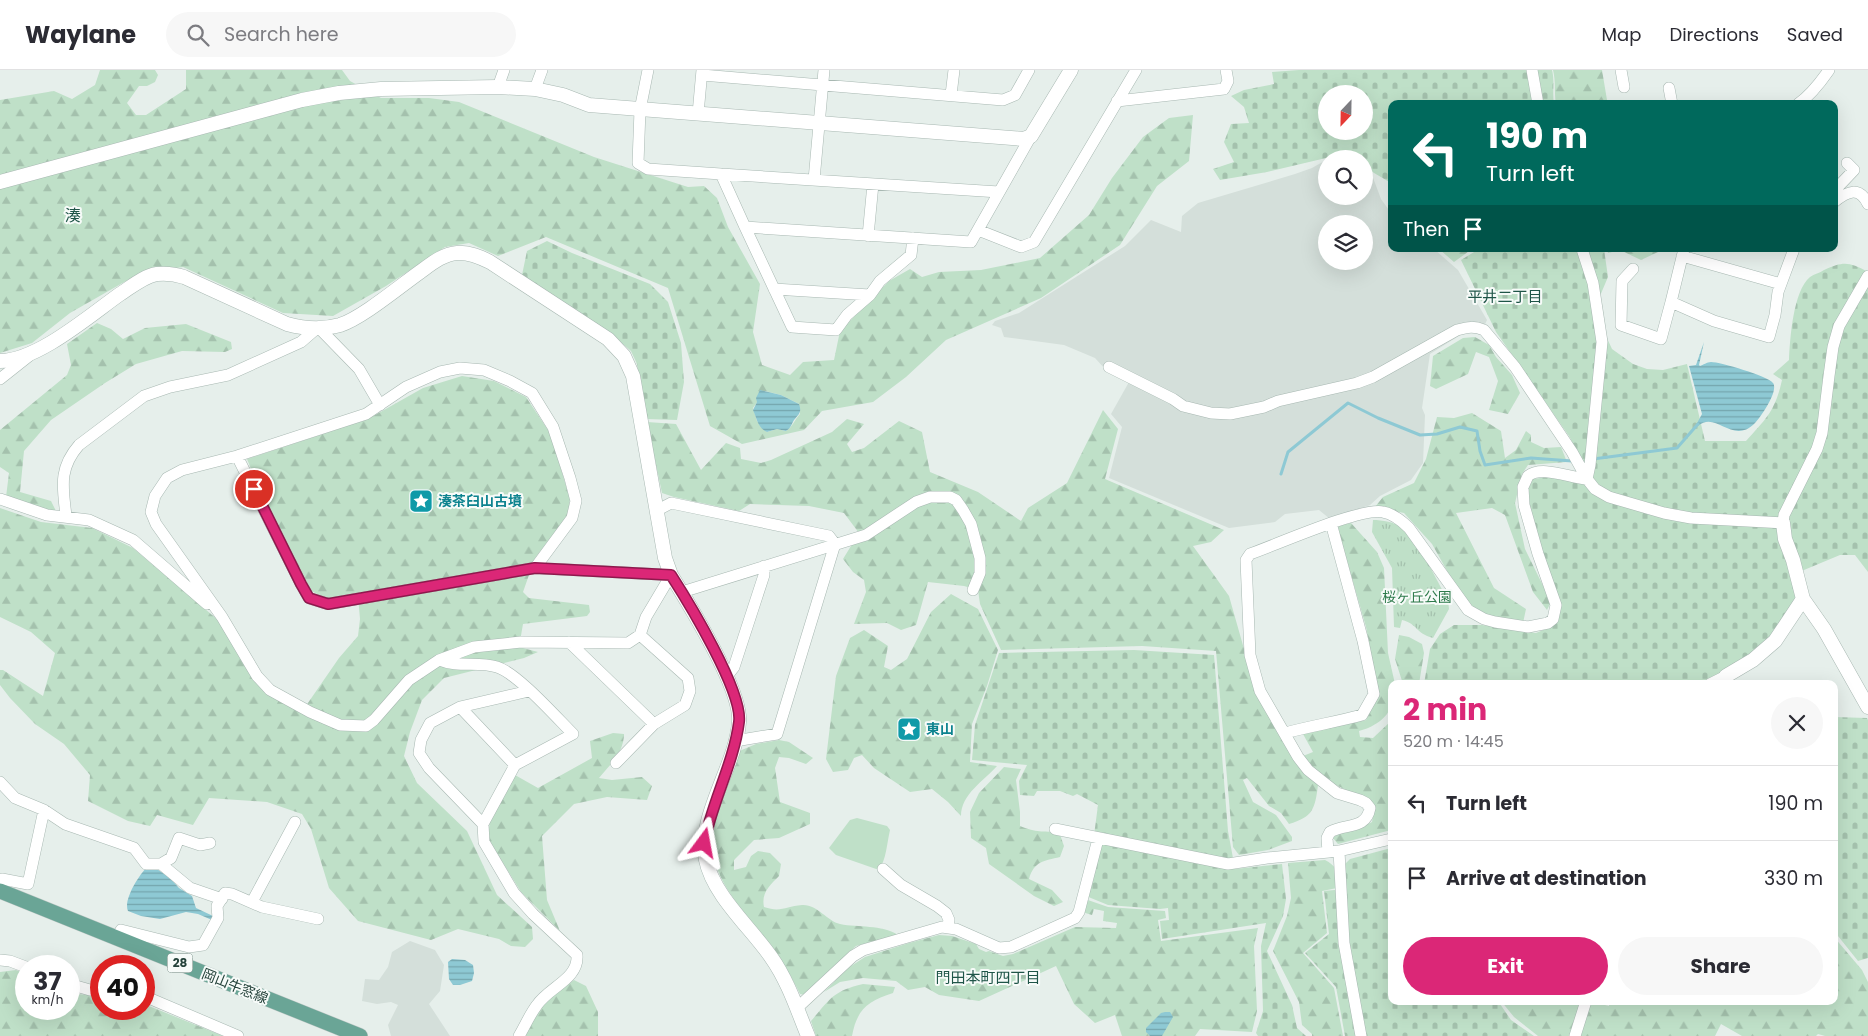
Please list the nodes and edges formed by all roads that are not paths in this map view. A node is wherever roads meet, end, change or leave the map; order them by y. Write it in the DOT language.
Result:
graph roads {
  1 [pos="504,70"];
  2 [pos="542,70"];
  3 [pos="646,70"];
  4 [pos="824,70"];
  5 [pos="954,70"];
  6 [pos="1029,70"];
  7 [pos="1072,70"];
  8 [pos="1136,70"];
  9 [pos="1226,70"];
  10 [pos="1532,70"];
  11 [pos="1621,70"];
  12 [pos="1829,70"];
  13 [pos="702,73"];
  14 [pos="823,85"];
  15 [pos="498,87"];
  16 [pos="1624,87"];
  17 [pos="1669,88"];
  18 [pos="535,89"];
  19 [pos="951,95"];
  20 [pos="1117,100"];
  21 [pos="1537,100"];
  22 [pos="1671,100"];
  23 [pos="1804,100"];
  24 [pos="640,110"];
  25 [pos="698,114"];
  26 [pos="819,124"];
  27 [pos="1031,136"];
  28 [pos="1848,163"];
  29 [pos="722,174"];
  30 [pos="814,180"];
  31 [pos="0,182"];
  32 [pos="873,184"];
  33 [pos="1838,187"];
  34 [pos="999,192"];
  35 [pos="1838,199"];
  36 [pos="1868,204"];
  37 [pos="745,227"];
  38 [pos="978,230"];
  39 [pos="868,236"];
  40 [pos="913,238"];
  41 [pos="1583,252"];
  42 [pos="1793,252"];
  43 [pos="1683,253"];
  44 [pos="1634,270"];
  45 [pos="1868,276"];
  46 [pos="1780,284"];
  47 [pos="774,289"];
  48 [pos="870,295"];
  49 [pos="1670,302"];
  50 [pos="318,329"];
  51 [pos="29,356"];
  52 [pos="0,361"];
  53 [pos="1109,367"];
  54 [pos="0,379"];
  55 [pos="380,405"];
  56 [pos="237,456"];
  57 [pos="1587,479"];
  58 [pos="0,499"];
  59 [pos="656,511"];
  60 [pos="66,516"];
  61 [pos="1331,523"];
  62 [pos="1783,523"];
  63 [pos="835,544"];
  64 [pos="764,566"];
  65 [pos="535,568"];
  66 [pos="671,575"];
  67 [pos="974,590"];
  68 [pos="682,592"];
  69 [pos="1803,599"];
  70 [pos="222,617"];
  71 [pos="640,635"];
  72 [pos="569,642"];
  73 [pos="439,660"];
  74 [pos="727,676"];
  75 [pos="1726,676"];
  76 [pos="1718,680"];
  77 [pos="529,691"];
  78 [pos="460,707"];
  79 [pos="1868,707"];
  80 [pos="654,724"];
  81 [pos="1286,733"];
  82 [pos="735,741"];
  83 [pos="616,763"];
  84 [pos="515,765"];
  85 [pos="0,782"];
  86 [pos="44,810"];
  87 [pos="295,822"];
  88 [pos="483,824"];
  89 [pos="1055,829"];
  90 [pos="1098,839"];
  91 [pos="1388,840"];
  92 [pos="210,843"];
  93 [pos="1333,852"];
  94 [pos="161,864"];
  95 [pos="883,869"];
  96 [pos="0,880"];
  97 [pos="0,890"];
  98 [pos="222,899"];
  99 [pos="252,902"];
  100 [pos="318,919"];
  101 [pos="948,928"];
  102 [pos="117,938"];
  103 [pos="0,960"];
  104 [pos="15,963"];
  105 [pos="155,1001"];
  106 [pos="1585,1005"];
  107 [pos="797,1008"];
  108 [pos="238,1036"];
  109 [pos="360,1036"];
  110 [pos="519,1036"];
  111 [pos="808,1036"];
  112 [pos="1361,1036"];
  113 [pos="1575,1036"];
  1 -- 15 [label="street"];
  2 -- 18 [label="street"];
  3 -- 24 [label="street"];
  4 -- 14 [label="street"];
  5 -- 19 [label="street"];
  6 -- 19 [label="street"];
  7 -- 27 [label="street"];
  8 -- 20 [label="street"];
  9 -- 20 [label="street"];
  10 -- 21 [label="street"];
  11 -- 16 [label="street"];
  12 -- 23 [label="street"];
  13 -- 14 [label="street"];
  13 -- 25 [label="street"];
  14 -- 19 [label="street"];
  14 -- 26 [label="street"];
  15 -- 18 [label="street"];
  15 -- 31 [label="street"];
  17 -- 22 [label="street"];
  18 -- 24 [label="street"];
  20 -- 38 [label="street"];
  24 -- 25 [label="street"];
  24 -- 29 [label="street"];
  25 -- 26 [label="street"];
  26 -- 27 [label="street"];
  26 -- 30 [label="street"];
  27 -- 34 [label="street"];
  28 -- 33 [label="street"];
  29 -- 30 [label="street"];
  29 -- 37 [label="street"];
  30 -- 32 [label="street"];
  32 -- 34 [label="street"];
  32 -- 39 [label="street"];
  34 -- 38 [label="street"];
  35 -- 36 [label="street"];
  37 -- 39 [label="street"];
  37 -- 47 [label="street"];
  38 -- 40 [label="street"];
  39 -- 40 [label="street"];
  40 -- 48 [label="street"];
  41 -- 57 [label="street"];
  42 -- 46 [label="street"];
  43 -- 46 [label="street"];
  43 -- 49 [label="street"];
  44 -- 49 [label="street"];
  45 -- 62 [label="street"];
  46 -- 49 [label="street"];
  47 -- 48 [label="street"];
  47 -- 48 [label="street"];
  50 -- 51 [label="street"];
  50 -- 55 [label="street"];
  50 -- 59 [label="street"];
  50 -- 60 [label="street"];
  51 -- 52 [label="street"];
  51 -- 54 [label="street"];
  53 -- 57 [label="street"];
  55 -- 56 [label="street"];
  55 -- 65 [label="street"];
  56 -- 65 [label="street"];
  56 -- 70 [label="street"];
  57 -- 61 [label="street"];
  57 -- 62 [label="street"];
  58 -- 60 [label="street"];
  59 -- 63 [label="street"];
  59 -- 66 [label="street"];
  60 -- 70 [label="street"];
  61 -- 81 [label="street"];
  61 -- 81 [label="street"];
  62 -- 69 [label="street"];
  63 -- 64 [label="street"];
  63 -- 67 [label="street"];
  63 -- 82 [label="street"];
  64 -- 68 [label="street"];
  64 -- 74 [label="street"];
  65 -- 66 [label="street"];
  66 -- 68 [label="street"];
  66 -- 71 [label="street"];
  68 -- 74 [label="street"];
  69 -- 75 [label="street"];
  69 -- 79 [label="street"];
  70 -- 73 [label="street"];
  71 -- 72 [label="street"];
  71 -- 80 [label="street"];
  72 -- 73 [label="street"];
  72 -- 80 [label="street"];
  73 -- 77 [label="street"];
  74 -- 82 [label="street"];
  75 -- 76 [label="street"];
  77 -- 78 [label="street"];
  77 -- 84 [label="street"];
  78 -- 84 [label="street"];
  78 -- 88 [label="street"];
  80 -- 83 [label="street"];
  81 -- 93 [label="street"];
  82 -- 107 [label="street"];
  84 -- 88 [label="street"];
  85 -- 86 [label="street"];
  86 -- 94 [label="street"];
  86 -- 96 [label="street"];
  87 -- 99 [label="street"];
  88 -- 110 [label="street"];
  89 -- 90 [label="street"];
  90 -- 93 [label="street"];
  90 -- 101 [label="street"];
  91 -- 93 [label="street"];
  92 -- 94 [label="street"];
  93 -- 112 [label="street"];
  94 -- 98 [label="street"];
  95 -- 101 [label="street"];
  97 -- 102 [label="main road, 岡山牛窓線 / 28"];
  98 -- 99 [label="street"];
  98 -- 102 [label="street"];
  99 -- 100 [label="street"];
  101 -- 107 [label="street"];
  102 -- 109 [label="main road, 岡山牛窓線 / 28"];
  103 -- 104 [label="street"];
  105 -- 108 [label="street"];
  106 -- 113 [label="street"];
  107 -- 111 [label="street"];
}
